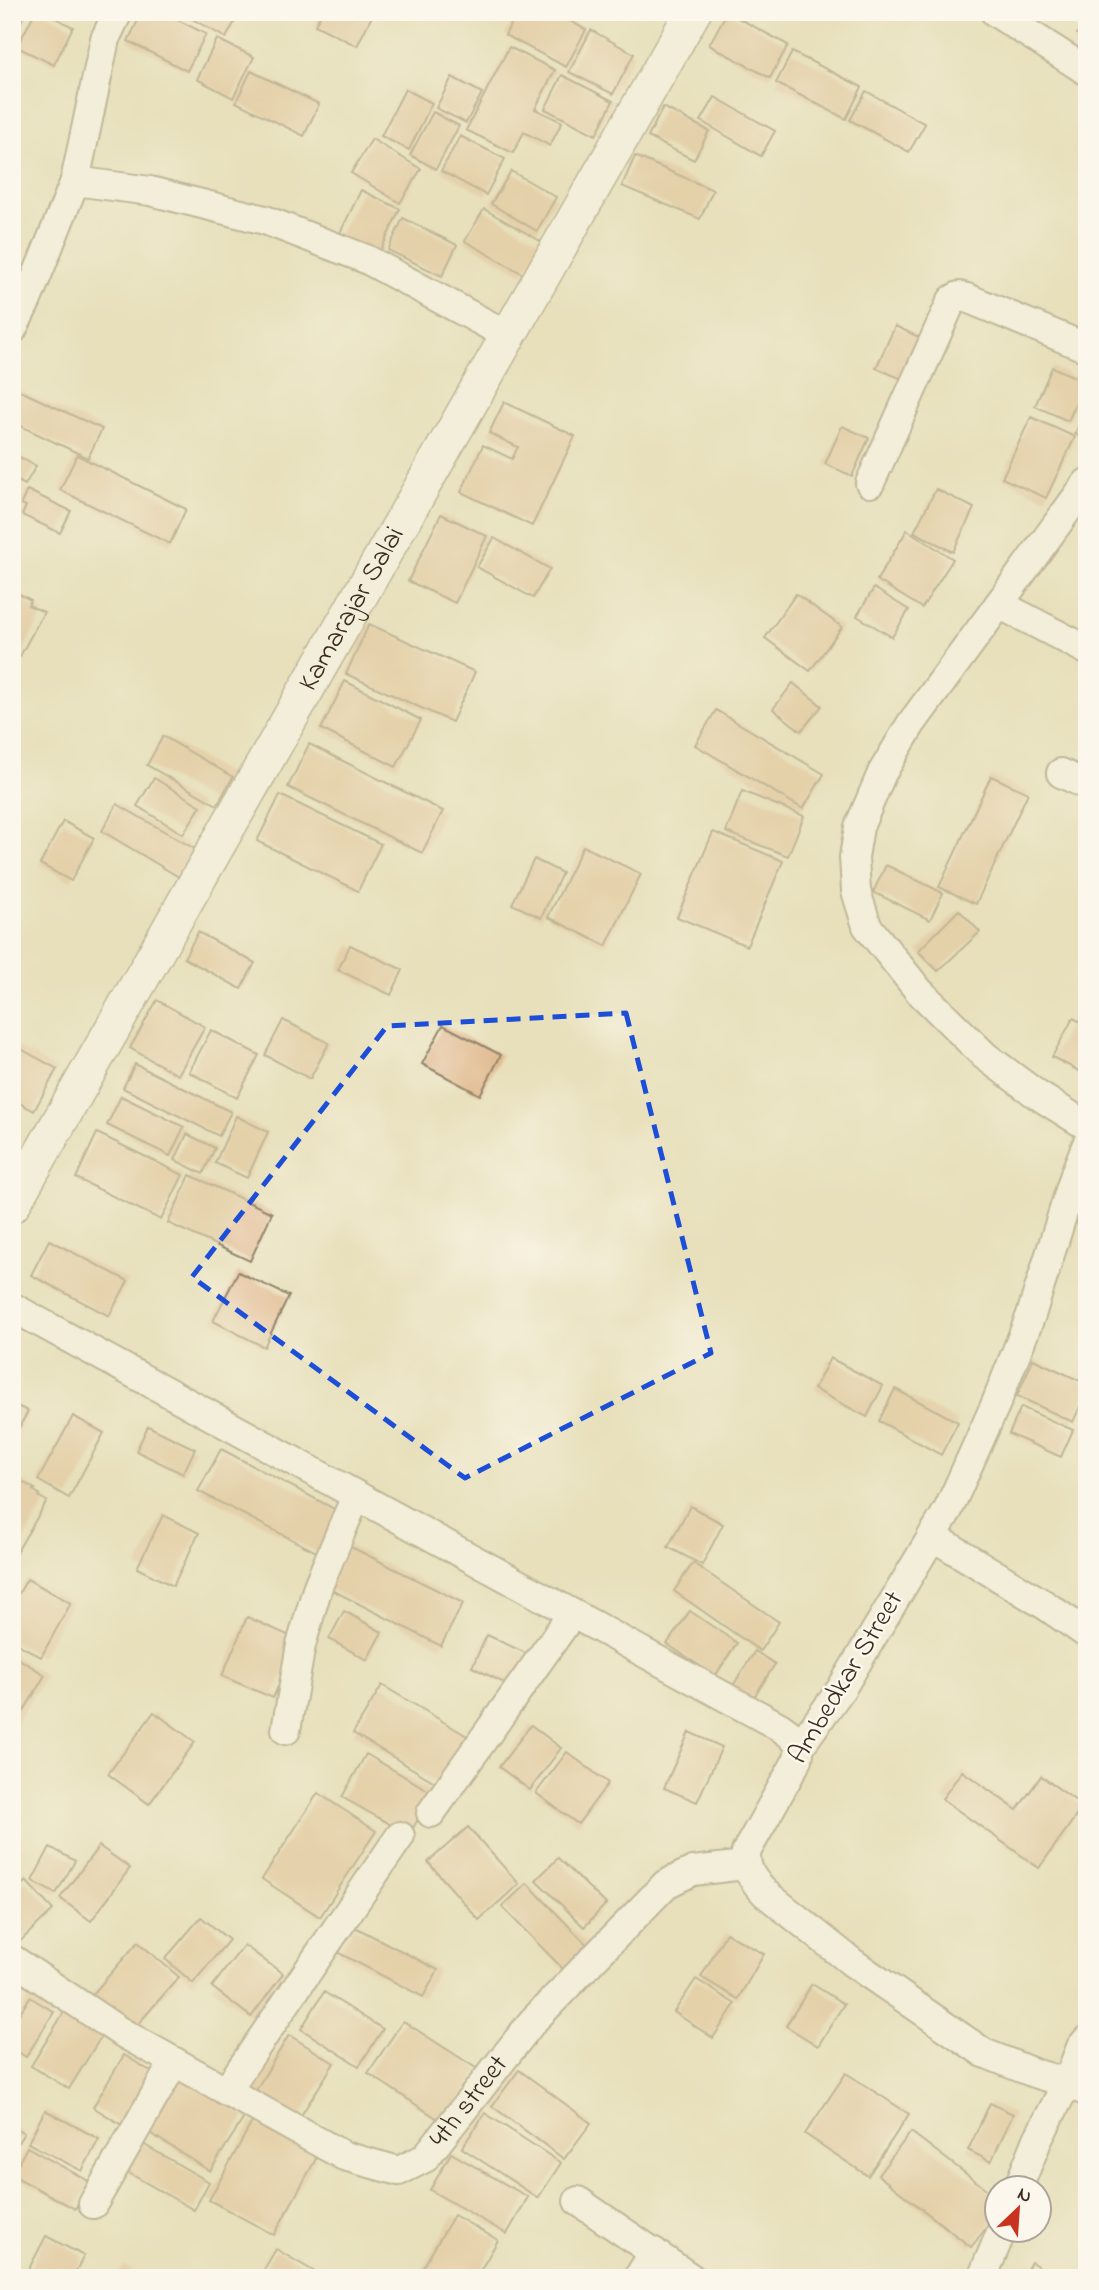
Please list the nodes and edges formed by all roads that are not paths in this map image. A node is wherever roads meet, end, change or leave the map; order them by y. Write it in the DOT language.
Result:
graph roads {
  1 [pos="118,12"];
  2 [pos="693,12"];
  3 [pos="995,12"];
  4 [pos="1087,71"];
  5 [pos="75,181"];
  6 [pos="12,330"];
  7 [pos="509,337"];
  8 [pos="1087,348"];
  9 [pos="870,483"];
  10 [pos="1087,483"];
  11 [pos="999,604"];
  12 [pos="1087,650"];
  13 [pos="1061,773"];
  14 [pos="1087,785"];
  15 [pos="1087,1126"];
  16 [pos="1087,1144"];
  17 [pos="12,1205"];
  18 [pos="12,1307"];
  19 [pos="356,1496"];
  20 [pos="932,1536"];
  21 [pos="572,1614"];
  22 [pos="1087,1634"];
  23 [pos="286,1730"];
  24 [pos="800,1746"];
  25 [pos="431,1813"];
  26 [pos="400,1836"];
  27 [pos="746,1866"];
  28 [pos="12,1959"];
  29 [pos="1087,2040"];
  30 [pos="174,2062"];
  31 [pos="1077,2087"];
  32 [pos="226,2091"];
  33 [pos="1024,2174"];
  34 [pos="578,2201"];
  35 [pos="93,2204"];
  36 [pos="996,2244"];
  37 [pos="654,2252"];
  38 [pos="638,2278"];
  39 [pos="691,2278"];
  40 [pos="982,2278"];
  1 -- 5 [label="street"];
  2 -- 7 [label="street, Kamarajar Salai"];
  3 -- 4 [label="street"];
  5 -- 6 [label="street"];
  5 -- 7 [label="street"];
  7 -- 17 [label="street, Kamarajar Salai"];
  8 -- 9 [label="street"];
  10 -- 11 [label="street"];
  11 -- 12 [label="street"];
  11 -- 15 [label="street"];
  13 -- 14 [label="street"];
  16 -- 20 [label="street, Ambedkar Street"];
  18 -- 19 [label="street"];
  19 -- 21 [label="street"];
  19 -- 23 [label="street"];
  20 -- 22 [label="street"];
  20 -- 24 [label="street, Ambedkar Street"];
  21 -- 24 [label="street"];
  21 -- 25 [label="street"];
  24 -- 27 [label="street, Ambedkar Street"];
  26 -- 32 [label="street"];
  27 -- 31 [label="street"];
  27 -- 32 [label="street, 4th street"];
  28 -- 30 [label="street, 4th street"];
  29 -- 31 [label="street"];
  30 -- 32 [label="street, 4th street"];
  30 -- 35 [label="street"];
  31 -- 33 [label="street"];
  34 -- 37 [label="street"];
  36 -- 40 [label="street"];
  37 -- 38 [label="street"];
  37 -- 39 [label="street"];
}
